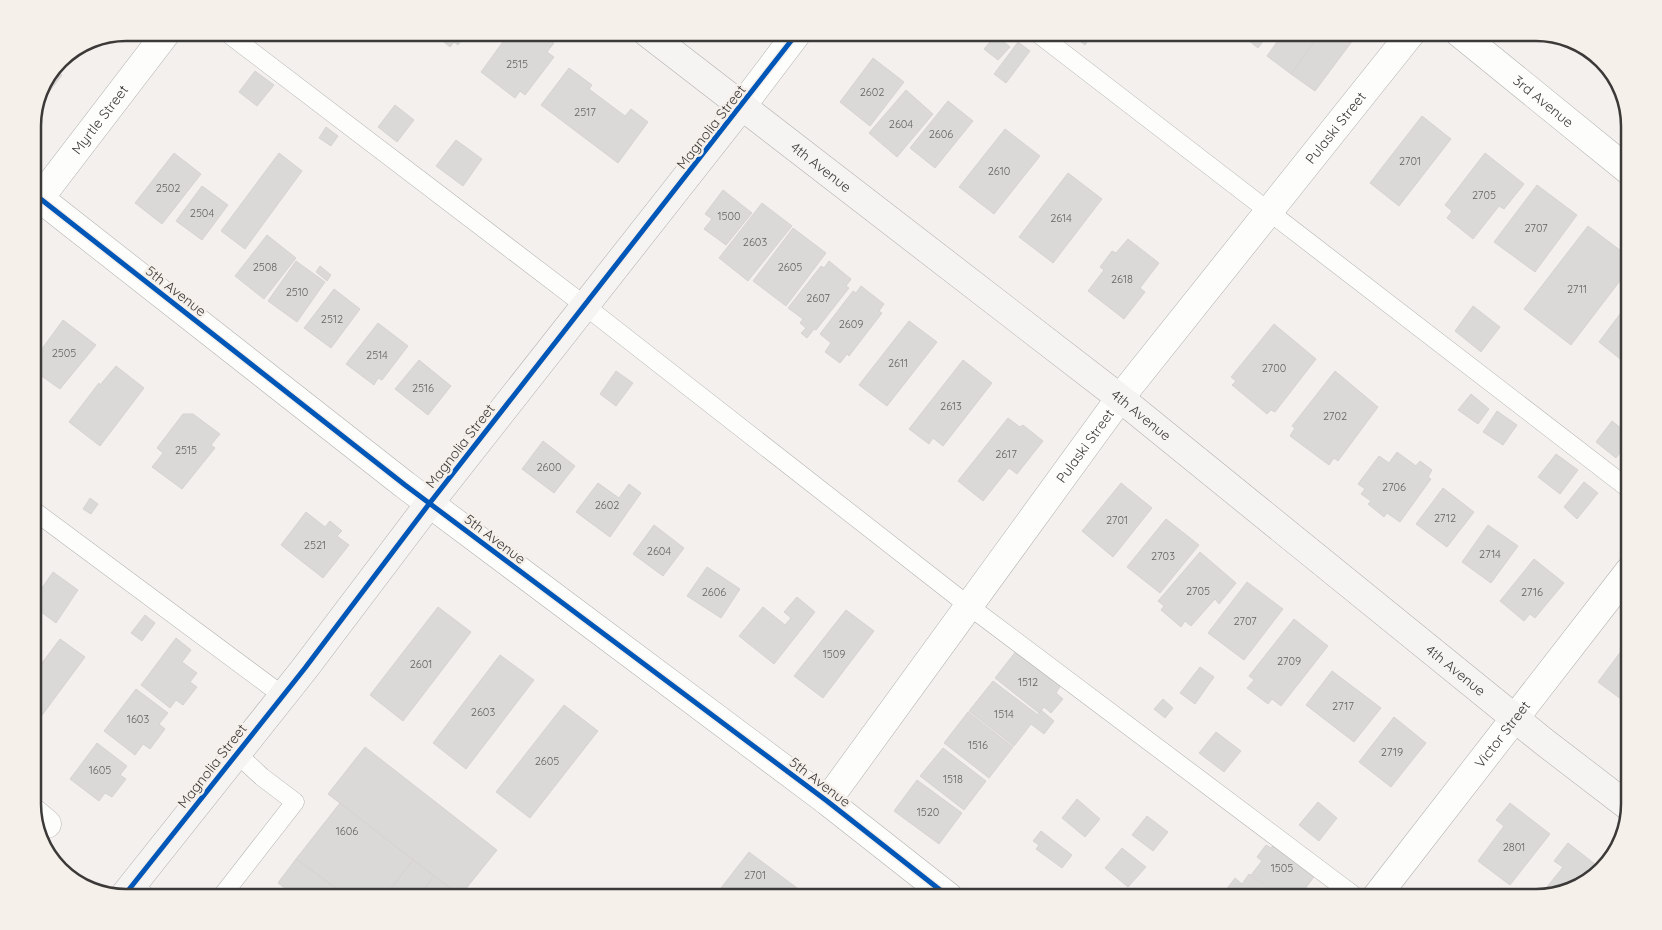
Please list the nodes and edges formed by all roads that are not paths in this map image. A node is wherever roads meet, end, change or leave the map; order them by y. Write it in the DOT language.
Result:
graph roads {
  1 [pos="160,41"];
  2 [pos="238,41"];
  3 [pos="658,41"];
  4 [pos="791,41"];
  5 [pos="1048,41"];
  6 [pos="1405,41"];
  7 [pos="1469,41"];
  8 [pos="742,106"];
  9 [pos="1621,162"];
  10 [pos="41,191"];
  11 [pos="41,204"];
  12 [pos="1270,212"];
  13 [pos="584,305"];
  14 [pos="1120,398"];
  15 [pos="1621,483"];
  16 [pos="429,504"];
  17 [pos="41,516"];
  18 [pos="1621,581"];
  19 [pos="969,606"];
  20 [pos="282,695"];
  21 [pos="1516,718"];
  22 [pos="236,753"];
  23 [pos="827,801"];
  24 [pos="1621,802"];
  25 [pos="137,889"];
  26 [pos="228,889"];
  27 [pos="938,889"];
  28 [pos="1344,889"];
  29 [pos="1383,889"];
  1 -- 10 [label="street, Myrtle Street"];
  2 -- 13 [label="lane"];
  3 -- 8 [label="main road, 4th Avenue"];
  4 -- 8 [label="street, Magnolia Street"];
  5 -- 12 [label="lane"];
  6 -- 12 [label="street, Pulaski Street"];
  7 -- 9 [label="street, 3rd Avenue"];
  8 -- 13 [label="main road, Magnolia Street"];
  8 -- 14 [label="main road, 4th Avenue"];
  11 -- 16 [label="street, 5th Avenue"];
  12 -- 14 [label="street, Pulaski Street"];
  12 -- 15 [label="lane"];
  13 -- 16 [label="main road, Magnolia Street"];
  13 -- 19 [label="lane"];
  14 -- 19 [label="street, Pulaski Street"];
  14 -- 21 [label="main road, 4th Avenue"];
  16 -- 20 [label="main road, Magnolia Street"];
  16 -- 23 [label="street, 5th Avenue"];
  17 -- 20 [label="lane"];
  18 -- 21 [label="street, Victor Street"];
  19 -- 23 [label="street, Pulaski Street"];
  19 -- 28 [label="lane"];
  20 -- 22 [label="main road, Magnolia Street"];
  21 -- 24 [label="main road, 4th Avenue"];
  21 -- 29 [label="street, Victor Street"];
  22 -- 25 [label="main road, Magnolia Street"];
  22 -- 26 [label="lane"];
  23 -- 27 [label="street, 5th Avenue"];
}
